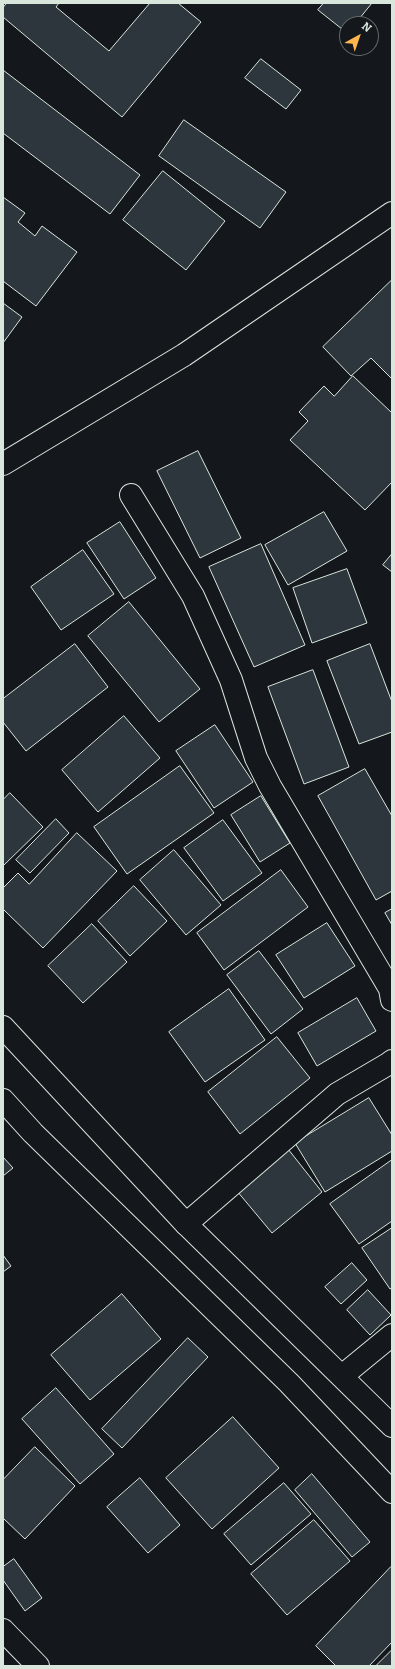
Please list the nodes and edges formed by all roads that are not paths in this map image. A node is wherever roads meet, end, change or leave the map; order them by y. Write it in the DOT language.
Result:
graph roads {
  1 [pos="392,213"];
  2 [pos="3,464"];
  3 [pos="131,495"];
  4 [pos="392,1000"];
  5 [pos="3,1027"];
  6 [pos="392,1061"];
  7 [pos="3,1100"];
  8 [pos="186,1224"];
  9 [pos="392,1335"];
  10 [pos="342,1376"];
  11 [pos="392,1426"];
  12 [pos="392,1492"];
  13 [pos="3,1630"];
  14 [pos="38,1666"];
  1 -- 2 [label="street"];
  3 -- 4 [label="street"];
  5 -- 8 [label="street"];
  6 -- 8 [label="street"];
  7 -- 12 [label="street"];
  8 -- 10 [label="street"];
  9 -- 10 [label="street"];
  10 -- 11 [label="street"];
  13 -- 14 [label="street"];
}
